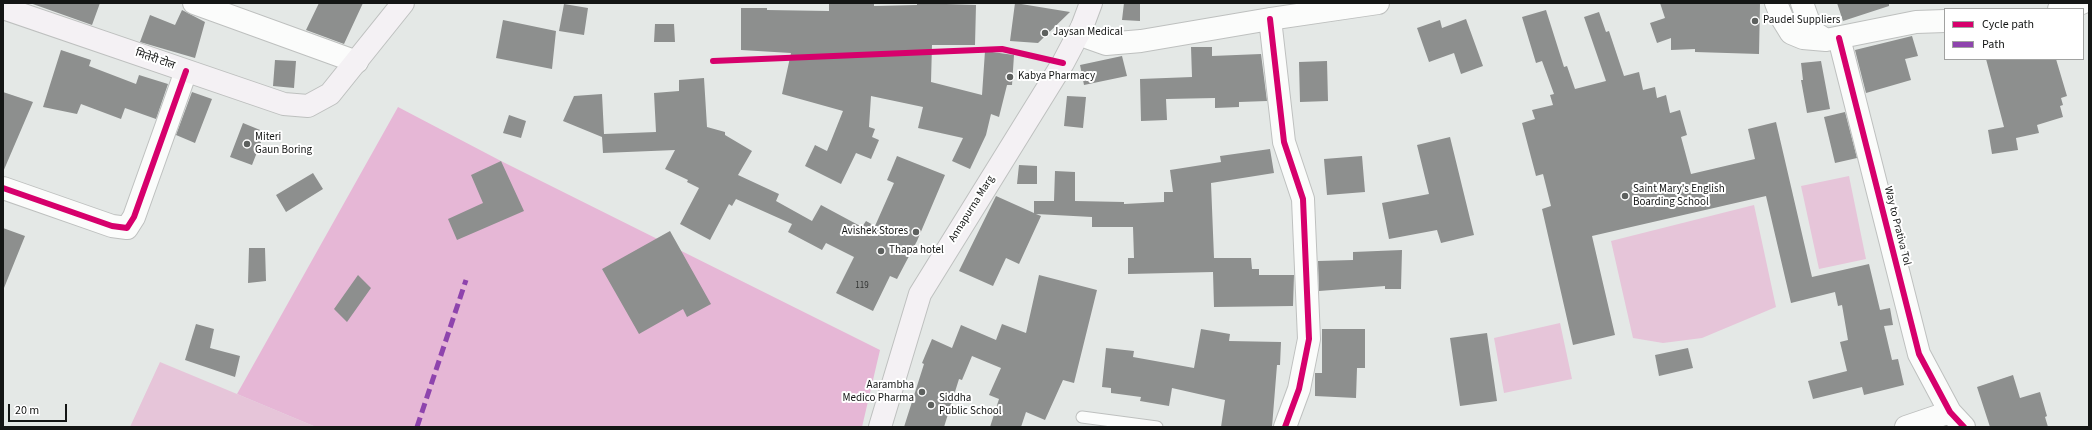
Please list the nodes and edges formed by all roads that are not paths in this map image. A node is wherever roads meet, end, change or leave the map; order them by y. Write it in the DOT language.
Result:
graph roads {
  1 [pos="194,3"];
  2 [pos="403,3"];
  3 [pos="1091,3"];
  4 [pos="1378,3"];
  5 [pos="1776,3"];
  6 [pos="1802,3"];
  7 [pos="2082,3"];
  8 [pos="3,8"];
  9 [pos="2063,8"];
  10 [pos="1270,19"];
  11 [pos="1944,21"];
  12 [pos="1082,27"];
  13 [pos="1833,39"];
  14 [pos="357,62"];
  15 [pos="186,71"];
  16 [pos="3,188"];
  17 [pos="1082,417"];
  18 [pos="1957,420"];
  19 [pos="880,427"];
  20 [pos="1157,427"];
  21 [pos="1284,427"];
  22 [pos="1906,427"];
  1 -- 14 [label="street"];
  2 -- 14 [label="main road"];
  3 -- 12 [label="main road, Annapurna Marg"];
  4 -- 10 [label="street"];
  5 -- 13 [label="street"];
  6 -- 13 [label="street"];
  7 -- 9 [label="street"];
  8 -- 15 [label="main road, मितेरी टोल"];
  10 -- 12 [label="street"];
  10 -- 21 [label="street"];
  11 -- 13 [label="street"];
  12 -- 19 [label="main road, Annapurna Marg"];
  13 -- 18 [label="street, Way to Prativa Tol"];
  14 -- 15 [label="main road, मितेरी टोल"];
  15 -- 16 [label="street"];
  17 -- 20 [label="lane"];
  18 -- 22 [label="street"];
}
